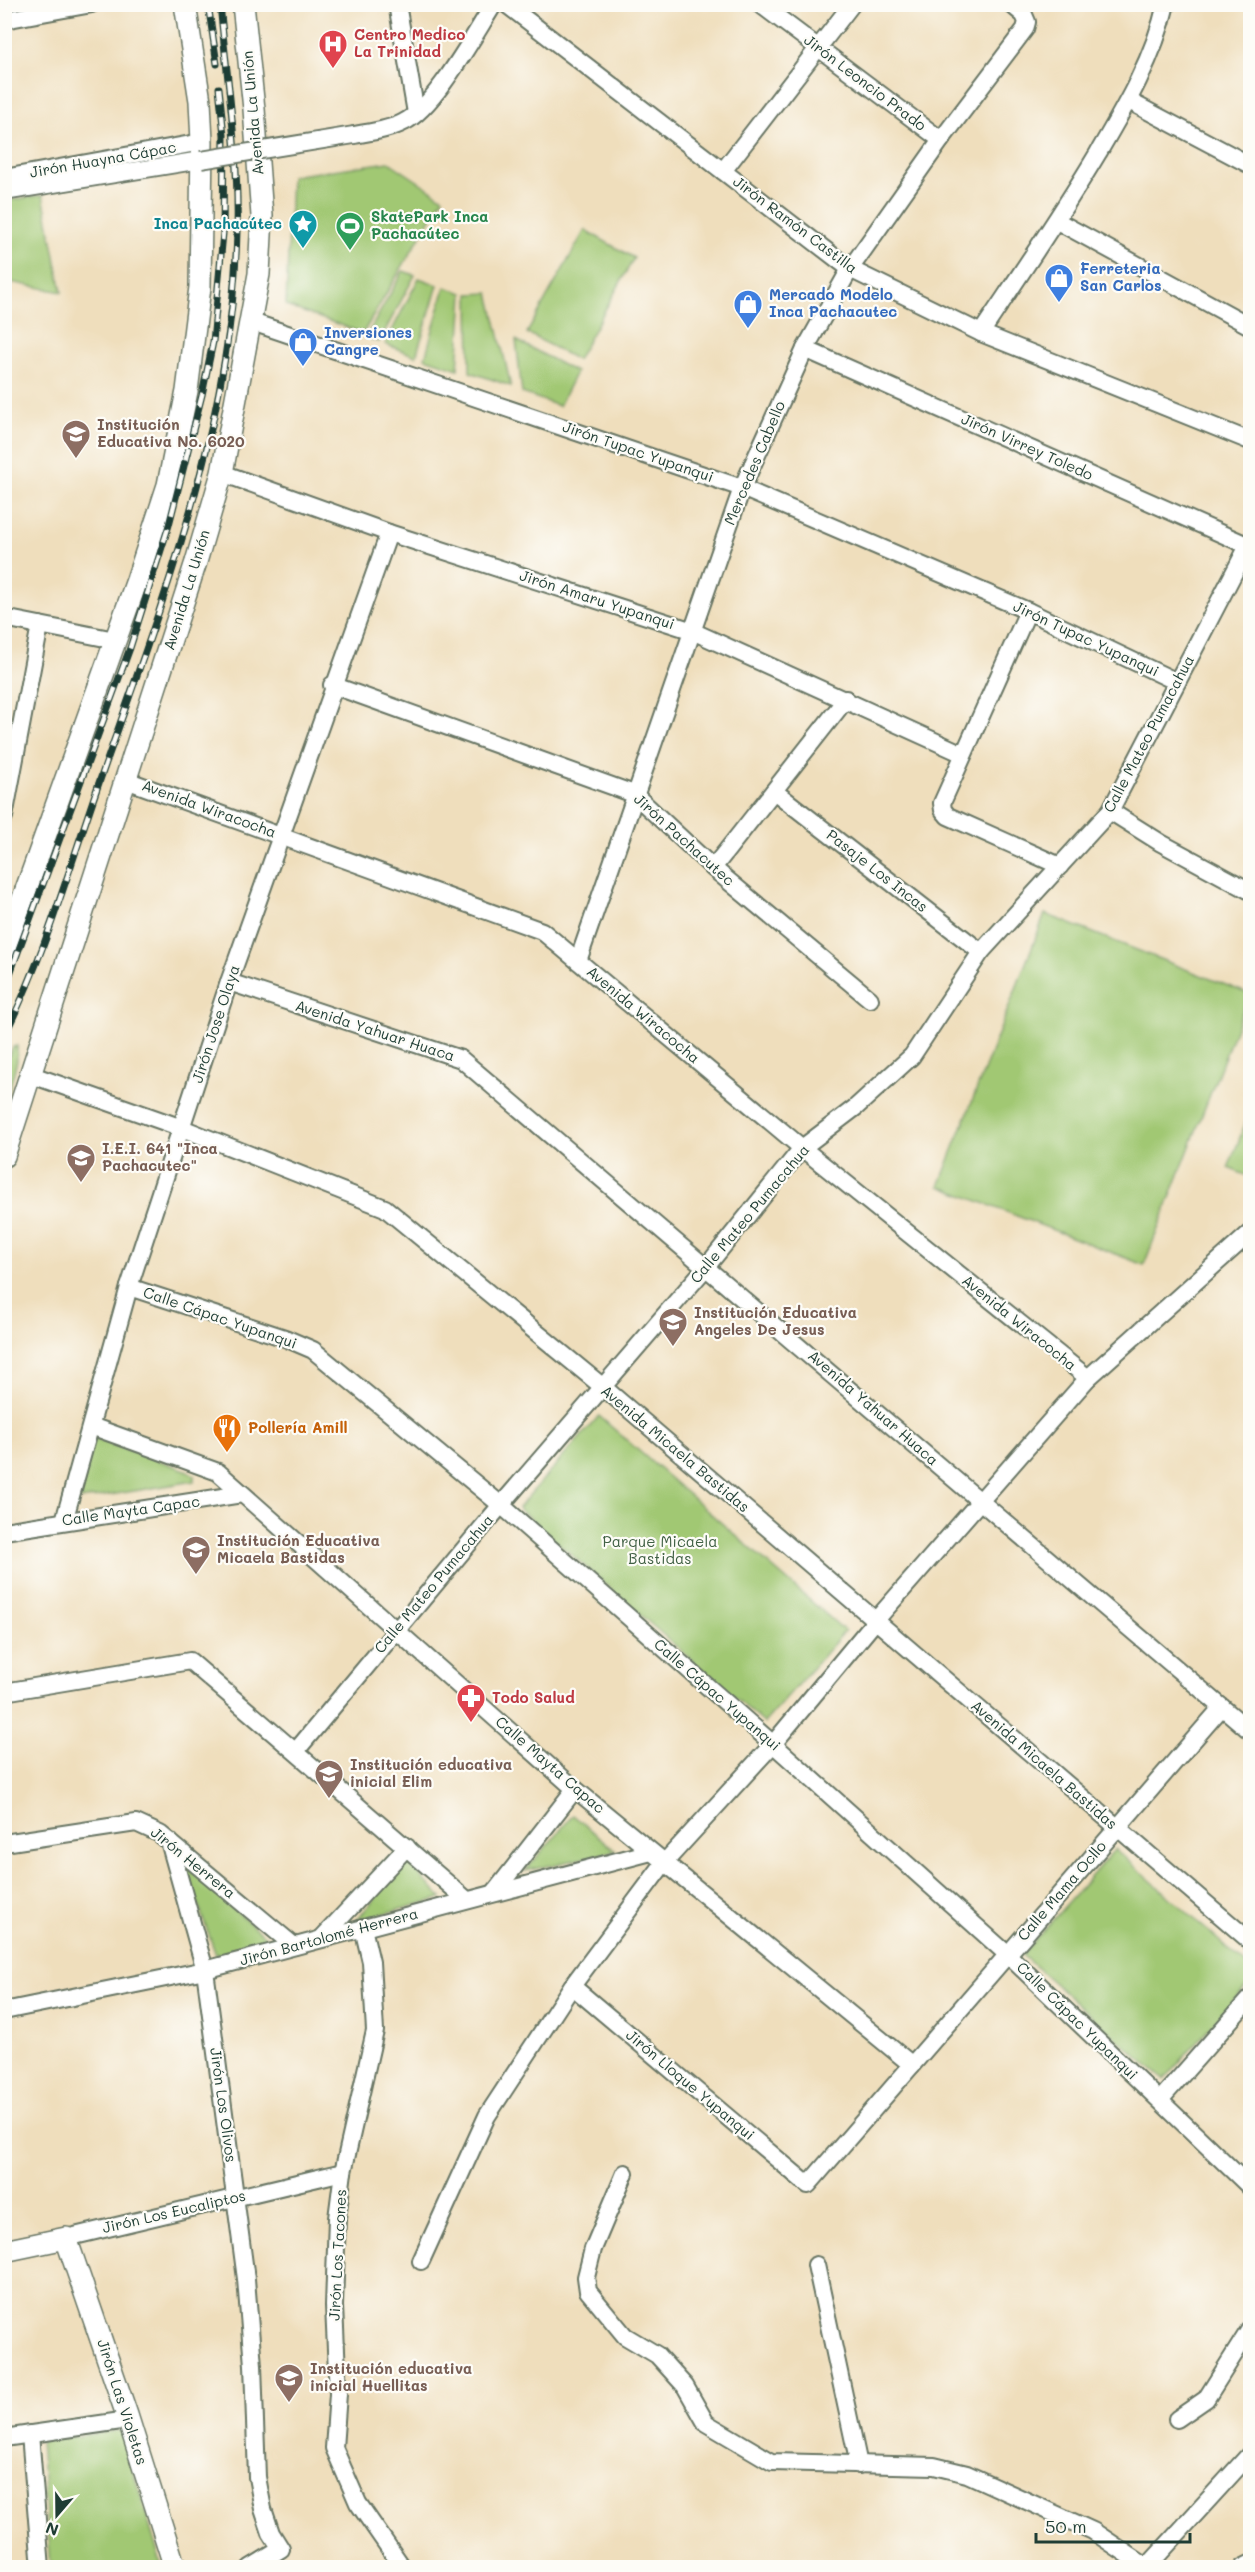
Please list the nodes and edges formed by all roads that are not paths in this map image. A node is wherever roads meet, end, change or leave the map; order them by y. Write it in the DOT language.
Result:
graph roads {
  1 [pos="92,4"];
  2 [pos="185,4"];
  3 [pos="243,4"];
  4 [pos="397,4"];
  5 [pos="494,4"];
  6 [pos="506,4"];
  7 [pos="760,4"];
  8 [pos="852,4"];
  9 [pos="1166,4"];
  10 [pos="1017,10"];
  11 [pos="4,20"];
  12 [pos="820,49"];
  13 [pos="1129,101"];
  14 [pos="416,113"];
  15 [pos="941,140"];
  16 [pos="202,151"];
  17 [pos="1251,165"];
  18 [pos="723,171"];
  19 [pos="6,187"];
  20 [pos="1058,221"];
  21 [pos="850,269"];
  22 [pos="252,322"];
  23 [pos="1251,326"];
  24 [pos="981,333"];
  25 [pos="805,349"];
  26 [pos="1251,441"];
  27 [pos="222,473"];
  28 [pos="742,488"];
  29 [pos="389,533"];
  30 [pos="1250,544"];
  31 [pos="1028,611"];
  32 [pos="4,618"];
  33 [pos="40,625"];
  34 [pos="690,630"];
  35 [pos="115,640"];
  36 [pos="1177,682"];
  37 [pos="333,685"];
  38 [pos="846,699"];
  39 [pos="10,752"];
  40 [pos="963,754"];
  41 [pos="126,780"];
  42 [pos="774,791"];
  43 [pos="634,794"];
  44 [pos="1110,811"];
  45 [pos="4,817"];
  46 [pos="280,834"];
  47 [pos="1060,866"];
  48 [pos="713,868"];
  49 [pos="1251,891"];
  50 [pos="4,951"];
  51 [pos="981,952"];
  52 [pos="578,961"];
  53 [pos="229,982"];
  54 [pos="870,999"];
  55 [pos="29,1074"];
  56 [pos="182,1128"];
  57 [pos="802,1148"];
  58 [pos="4,1156"];
  59 [pos="1251,1233"];
  60 [pos="707,1266"];
  61 [pos="129,1287"];
  62 [pos="1088,1378"];
  63 [pos="603,1388"];
  64 [pos="91,1426"];
  65 [pos="242,1494"];
  66 [pos="982,1502"];
  67 [pos="501,1505"];
  68 [pos="64,1521"];
  69 [pos="4,1531"];
  70 [pos="876,1620"];
  71 [pos="396,1629"];
  72 [pos="4,1692"];
  73 [pos="1222,1707"];
  74 [pos="1251,1731"];
  75 [pos="772,1744"];
  76 [pos="296,1751"];
  77 [pos="575,1789"];
  78 [pos="1118,1827"];
  79 [pos="169,1841"];
  80 [pos="4,1843"];
  81 [pos="406,1847"];
  82 [pos="658,1857"];
  83 [pos="494,1893"];
  84 [pos="467,1900"];
  85 [pos="363,1928"];
  86 [pos="321,1939"];
  87 [pos="1251,1941"];
  88 [pos="294,1946"];
  89 [pos="1008,1954"];
  90 [pos="205,1970"];
  91 [pos="572,1986"];
  92 [pos="1251,1998"];
  93 [pos="4,2012"];
  94 [pos="912,2065"];
  95 [pos="1160,2100"];
  96 [pos="343,2172"];
  97 [pos="625,2173"];
  98 [pos="808,2185"];
  99 [pos="1251,2187"];
  100 [pos="236,2197"];
  101 [pos="66,2238"];
  102 [pos="4,2251"];
  103 [pos="421,2261"];
  104 [pos="816,2265"];
  105 [pos="1251,2329"];
  106 [pos="1177,2419"];
  107 [pos="128,2420"];
  108 [pos="30,2434"];
  109 [pos="4,2438"];
  110 [pos="1251,2454"];
  111 [pos="859,2464"];
  112 [pos="1251,2564"];
  113 [pos="1148,2567"];
  114 [pos="41,2568"];
  115 [pos="175,2568"];
  116 [pos="250,2568"];
  117 [pos="403,2568"];
  118 [pos="1242,2568"];
  1 -- 11 [label="street"];
  2 -- 16 [label="street"];
  3 -- 22 [label="street, Avenida La Unión"];
  4 -- 14 [label="street"];
  5 -- 14 [label="street"];
  6 -- 18 [label="street, Jirón Ramón Castilla"];
  7 -- 12 [label="street, Jirón Leoncio Prado"];
  8 -- 12 [label="street"];
  9 -- 13 [label="street"];
  10 -- 15 [label="street, Mercedes Cabello"];
  12 -- 15 [label="street, Jirón Leoncio Prado"];
  12 -- 18 [label="street"];
  13 -- 17 [label="street"];
  13 -- 20 [label="street"];
  14 -- 16 [label="street, Jirón Huayna Cápac, bridge"];
  15 -- 21 [label="street, Mercedes Cabello"];
  16 -- 19 [label="street, Jirón Huayna Cápac"];
  16 -- 35 [label="street"];
  18 -- 21 [label="street, Jirón Ramón Castilla"];
  20 -- 23 [label="street"];
  20 -- 24 [label="street"];
  21 -- 24 [label="street, Jirón Ramón Castilla"];
  21 -- 25 [label="street, Mercedes Cabello"];
  22 -- 27 [label="street, Avenida La Unión"];
  22 -- 28 [label="street, Jirón Tupac Yupanqui"];
  24 -- 26 [label="street, Jirón Ramón Castilla"];
  25 -- 28 [label="street, Mercedes Cabello"];
  25 -- 30 [label="street, Jirón Virrey Toledo"];
  27 -- 29 [label="street, Jirón Amaru Yupanqui"];
  27 -- 41 [label="street, Avenida La Unión"];
  28 -- 31 [label="street, Jirón Tupac Yupanqui"];
  28 -- 34 [label="street, Mercedes Cabello"];
  29 -- 34 [label="street, Jirón Amaru Yupanqui"];
  29 -- 37 [label="street, Jirón Jose Olaya"];
  30 -- 36 [label="street, Calle Mateo Pumacahua"];
  31 -- 36 [label="street, Jirón Tupac Yupanqui"];
  31 -- 40 [label="street"];
  32 -- 33 [label="street"];
  33 -- 35 [label="street"];
  33 -- 39 [label="street"];
  34 -- 38 [label="street, Jirón Amaru Yupanqui"];
  34 -- 43 [label="street, Mercedes Cabello"];
  35 -- 50 [label="street"];
  36 -- 44 [label="street, Calle Mateo Pumacahua"];
  37 -- 43 [label="street, Jirón Pachacutec"];
  37 -- 46 [label="street, Jirón Jose Olaya"];
  38 -- 40 [label="street, Jirón Amaru Yupanqui"];
  38 -- 42 [label="street"];
  39 -- 45 [label="street"];
  40 -- 47 [label="street"];
  41 -- 46 [label="street, Avenida Wiracocha"];
  41 -- 55 [label="street, Avenida La Unión"];
  42 -- 48 [label="street"];
  42 -- 51 [label="street, Pasaje Los Incas"];
  43 -- 48 [label="street, Jirón Pachacutec"];
  43 -- 52 [label="street, Mercedes Cabello"];
  44 -- 47 [label="street, Calle Mateo Pumacahua"];
  44 -- 49 [label="street"];
  46 -- 52 [label="street, Avenida Wiracocha"];
  46 -- 53 [label="street, Jirón Jose Olaya"];
  47 -- 51 [label="street, Calle Mateo Pumacahua"];
  48 -- 54 [label="street, Jirón Pachacutec"];
  51 -- 57 [label="street, Calle Mateo Pumacahua"];
  52 -- 57 [label="street, Avenida Wiracocha"];
  53 -- 56 [label="street, Jirón Jose Olaya"];
  53 -- 60 [label="street, Avenida Yahuar Huaca"];
  55 -- 56 [label="street, Avenida Micaela Bastidas"];
  55 -- 58 [label="street, Avenida La Unión"];
  56 -- 61 [label="street, Jirón Jose Olaya"];
  56 -- 63 [label="street, Avenida Micaela Bastidas"];
  57 -- 60 [label="street, Calle Mateo Pumacahua"];
  57 -- 62 [label="street, Avenida Wiracocha"];
  59 -- 62 [label="street"];
  60 -- 63 [label="street, Calle Mateo Pumacahua"];
  60 -- 66 [label="street, Avenida Yahuar Huaca"];
  61 -- 64 [label="street, Jirón Jose Olaya"];
  61 -- 67 [label="street, Calle Cápac Yupanqui"];
  62 -- 66 [label="street"];
  63 -- 67 [label="street, Calle Mateo Pumacahua"];
  63 -- 70 [label="street, Avenida Micaela Bastidas"];
  64 -- 65 [label="street"];
  64 -- 68 [label="street, Jirón Jose Olaya"];
  65 -- 68 [label="street, Calle Mayta Capac"];
  65 -- 71 [label="street, Calle Mayta Capac"];
  66 -- 70 [label="street"];
  66 -- 73 [label="street, Avenida Yahuar Huaca"];
  67 -- 71 [label="street, Calle Mateo Pumacahua"];
  67 -- 75 [label="street, Calle Cápac Yupanqui"];
  68 -- 69 [label="street, Calle Mayta Capac"];
  70 -- 75 [label="street"];
  70 -- 78 [label="street, Avenida Micaela Bastidas"];
  71 -- 76 [label="street, Calle Mateo Pumacahua"];
  71 -- 77 [label="street, Calle Mayta Capac"];
  72 -- 76 [label="street"];
  73 -- 74 [label="street, Avenida Yahuar Huaca"];
  73 -- 78 [label="street, Calle Mama Ocllo"];
  75 -- 82 [label="street"];
  75 -- 89 [label="street, Calle Cápac Yupanqui"];
  76 -- 81 [label="street"];
  77 -- 82 [label="street, Calle Mayta Capac"];
  77 -- 83 [label="street"];
  78 -- 87 [label="street, Avenida Micaela Bastidas"];
  78 -- 89 [label="street, Calle Mama Ocllo"];
  79 -- 80 [label="street, Jirón Herrera"];
  79 -- 88 [label="street, Jirón Herrera"];
  79 -- 90 [label="street, Jirón Los Olivos"];
  81 -- 84 [label="street"];
  81 -- 86 [label="street"];
  82 -- 83 [label="street, Jirón Bartolomé Herrera"];
  82 -- 91 [label="street"];
  82 -- 94 [label="street, Calle Mayta Capac"];
  83 -- 84 [label="street, Jirón Bartolomé Herrera"];
  84 -- 85 [label="street, Jirón Bartolomé Herrera"];
  85 -- 86 [label="street, Jirón Bartolomé Herrera"];
  85 -- 96 [label="street, Jirón Los Tacones"];
  86 -- 88 [label="street, Jirón Bartolomé Herrera"];
  88 -- 90 [label="street, Jirón Bartolomé Herrera"];
  89 -- 94 [label="street, Calle Mama Ocllo"];
  89 -- 95 [label="street, Calle Cápac Yupanqui"];
  90 -- 93 [label="street, Jirón Bartolomé Herrera"];
  90 -- 100 [label="street, Jirón Los Olivos"];
  91 -- 98 [label="street, Jirón Lloque Yupanqui"];
  91 -- 103 [label="street"];
  92 -- 95 [label="street"];
  94 -- 98 [label="street, Calle Mama Ocllo"];
  95 -- 99 [label="street, Calle Cápac Yupanqui"];
  96 -- 100 [label="street, Jirón Los Eucaliptos"];
  96 -- 117 [label="street, Jirón Los Tacones"];
  97 -- 111 [label="street"];
  100 -- 101 [label="street, Jirón Los Eucaliptos"];
  100 -- 116 [label="street, Jirón Los Olivos"];
  101 -- 102 [label="street, Jirón Los Eucaliptos"];
  101 -- 107 [label="street, Jirón Las Violetas"];
  104 -- 111 [label="street"];
  105 -- 106 [label="street"];
  107 -- 108 [label="street"];
  107 -- 115 [label="street, Jirón Las Violetas"];
  108 -- 109 [label="street"];
  108 -- 114 [label="street"];
  110 -- 113 [label="street"];
  111 -- 113 [label="street"];
  112 -- 118 [label="street"];
}
